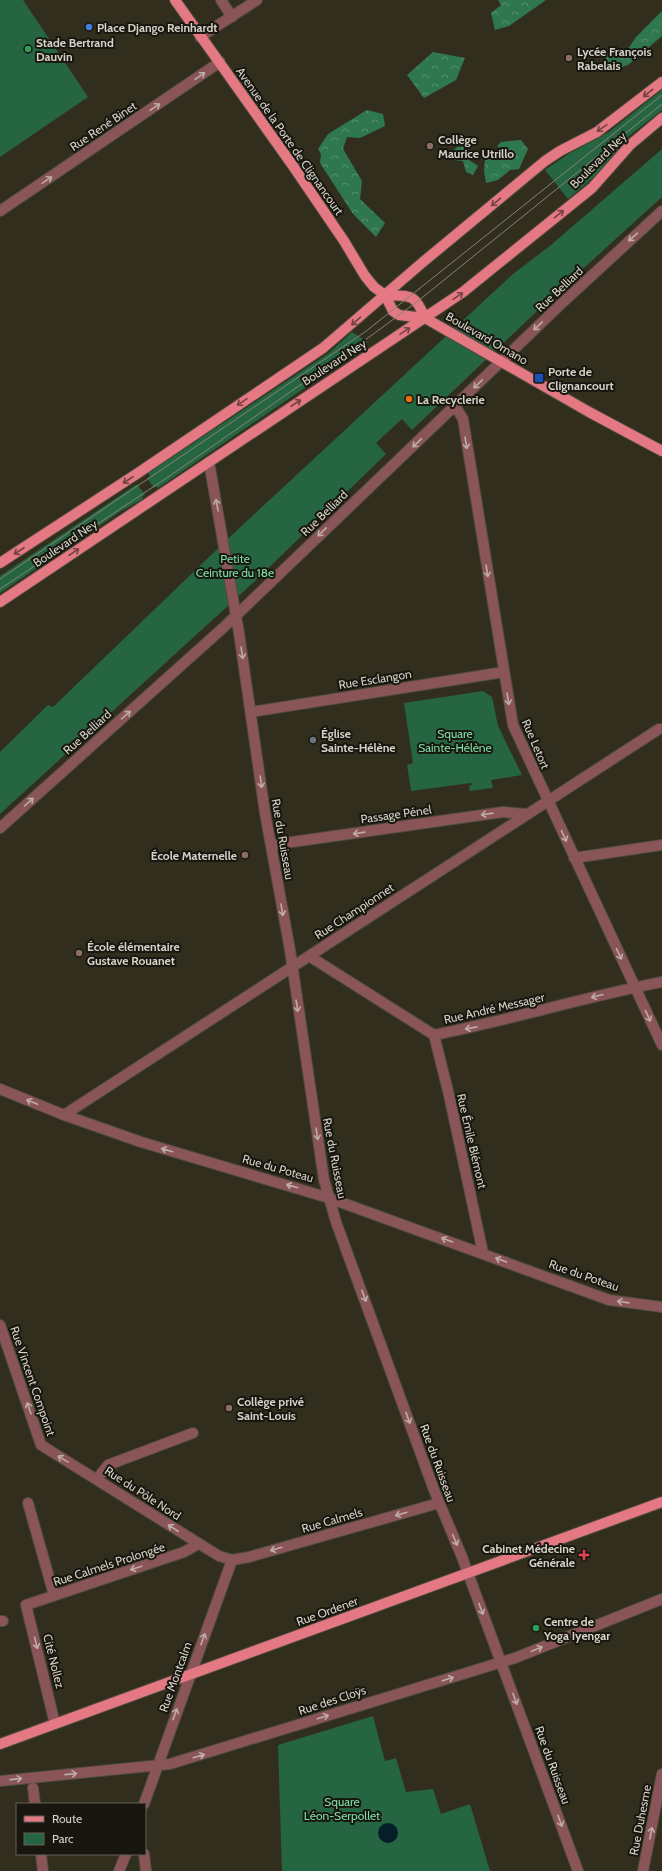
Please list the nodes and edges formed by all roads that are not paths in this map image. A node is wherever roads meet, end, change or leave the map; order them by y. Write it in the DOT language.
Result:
graph roads {
  1 [pos="175,0"];
  2 [pos="221,0"];
  3 [pos="257,0"];
  4 [pos="232,17"];
  5 [pos="200,37"];
  6 [pos="220,62"];
  7 [pos="662,82"];
  8 [pos="662,118"];
  9 [pos="0,211"];
  10 [pos="662,211"];
  11 [pos="385,295"];
  12 [pos="425,318"];
  13 [pos="502,361"];
  14 [pos="455,406"];
  15 [pos="662,451"];
  16 [pos="209,462"];
  17 [pos="0,563"];
  18 [pos="0,602"];
  19 [pos="236,615"];
  20 [pos="504,672"];
  21 [pos="251,712"];
  22 [pos="659,729"];
  23 [pos="547,801"];
  24 [pos="526,814"];
  25 [pos="0,828"];
  26 [pos="270,845"];
  27 [pos="662,845"];
  28 [pos="574,858"];
  29 [pos="309,956"];
  30 [pos="291,967"];
  31 [pos="662,982"];
  32 [pos="635,987"];
  33 [pos="434,1035"];
  34 [pos="662,1045"];
  35 [pos="0,1089"];
  36 [pos="64,1115"];
  37 [pos="329,1198"];
  38 [pos="483,1253"];
  39 [pos="662,1307"];
  40 [pos="0,1325"];
  41 [pos="192,1433"];
  42 [pos="41,1445"];
  43 [pos="97,1479"];
  44 [pos="662,1502"];
  45 [pos="28,1503"];
  46 [pos="439,1503"];
  47 [pos="198,1544"];
  48 [pos="232,1560"];
  49 [pos="468,1573"];
  50 [pos="54,1595"];
  51 [pos="662,1599"];
  52 [pos="26,1605"];
  53 [pos="501,1662"];
  54 [pos="189,1675"];
  55 [pos="56,1724"];
  56 [pos="0,1744"];
  57 [pos="157,1766"];
  58 [pos="662,1774"];
  59 [pos="0,1781"];
  60 [pos="33,1788"];
  61 [pos="35,1803"];
  62 [pos="144,1803"];
  63 [pos="41,1855"];
  64 [pos="126,1855"];
  65 [pos="144,1855"];
  66 [pos="43,1871"];
  67 [pos="119,1871"];
  68 [pos="146,1871"];
  69 [pos="578,1871"];
  70 [pos="644,1871"];
  1 -- 5 [label="main road, Avenue de la Porte de Clignancourt"];
  2 -- 4 [label="street"];
  3 -- 4 [label="street"];
  4 -- 5 [label="street"];
  5 -- 6 [label="main road, Avenue de la Porte de Clignancourt"];
  9 -- 6 [label="street, Rue René Binet, one-way"];
  6 -- 11 [label="main road, Avenue de la Porte de Clignancourt"];
  7 -- 11 [label="main road, Boulevard Ney, one-way"];
  12 -- 8 [label="main road, Boulevard Ney, one-way"];
  10 -- 13 [label="street, Rue Belliard, one-way"];
  11 -- 12 [label="main road, Boulevard Ornano"];
  11 -- 12 [label="main road"];
  11 -- 17 [label="main road, Boulevard Ney, one-way"];
  12 -- 13 [label="main road, Boulevard Ornano"];
  16 -- 12 [label="main road, Boulevard Ney, one-way"];
  13 -- 14 [label="street, Rue Belliard, one-way"];
  13 -- 15 [label="main road, Boulevard Ornano"];
  14 -- 19 [label="street, Rue Belliard, one-way"];
  14 -- 20 [label="street, Rue Letort, one-way"];
  18 -- 16 [label="main road, Boulevard Ney, one-way"];
  19 -- 16 [label="street, Rue du Ruisseau, one-way"];
  19 -- 21 [label="street, Rue du Ruisseau, one-way"];
  25 -- 19 [label="street, Rue Belliard, one-way"];
  20 -- 21 [label="street, Rue Esclangon"];
  20 -- 23 [label="street, Rue Letort, one-way"];
  21 -- 26 [label="street, Rue du Ruisseau, one-way"];
  22 -- 23 [label="street, Rue Championnet"];
  23 -- 24 [label="street, Rue Championnet"];
  23 -- 28 [label="street, Rue Letort, one-way"];
  24 -- 26 [label="street, Passage Pénel, one-way"];
  24 -- 29 [label="street, Rue Championnet"];
  26 -- 30 [label="street, Rue du Ruisseau, one-way"];
  27 -- 28 [label="street"];
  28 -- 32 [label="street, Rue Letort, one-way"];
  29 -- 30 [label="street, Rue Championnet"];
  29 -- 33 [label="street, Rue André Messager"];
  30 -- 36 [label="street, Rue Championnet"];
  30 -- 37 [label="street, Rue du Ruisseau, one-way"];
  31 -- 32 [label="street, Rue André Messager"];
  32 -- 33 [label="street, Rue André Messager, one-way"];
  32 -- 34 [label="street, Rue Letort, one-way"];
  33 -- 38 [label="street, Rue Émile Blémont"];
  36 -- 35 [label="street, Rue du Poteau, one-way"];
  37 -- 36 [label="street, Rue du Poteau, one-way"];
  38 -- 37 [label="street, Rue du Poteau, one-way"];
  37 -- 46 [label="street, Rue du Ruisseau, one-way"];
  39 -- 38 [label="street, Rue du Poteau, one-way"];
  42 -- 40 [label="street, Rue Vincent Compoint, one-way"];
  41 -- 43 [label="street"];
  43 -- 42 [label="street, Rue du Pôle Nord, one-way"];
  47 -- 43 [label="street, Rue du Pôle Nord, one-way"];
  44 -- 49 [label="main road, Rue Ordener"];
  45 -- 50 [label="street"];
  46 -- 48 [label="street, Rue Calmels, one-way"];
  46 -- 49 [label="street, Rue du Ruisseau, one-way"];
  47 -- 48 [label="street, Rue du Pôle Nord"];
  47 -- 50 [label="street, Rue Calmels Prolongée, one-way"];
  54 -- 48 [label="street, Rue Montcalm, one-way"];
  49 -- 53 [label="street, Rue du Ruisseau, one-way"];
  49 -- 54 [label="main road, Rue Ordener"];
  50 -- 52 [label="street, Rue Calmels Prolongée"];
  53 -- 51 [label="street, Rue des Cloÿs, one-way"];
  52 -- 55 [label="street, Cité Nollez, one-way"];
  57 -- 53 [label="street, Rue des Cloÿs, one-way"];
  53 -- 69 [label="street, Rue du Ruisseau, one-way"];
  54 -- 55 [label="main road, Rue Ordener"];
  57 -- 54 [label="street, Rue Montcalm, one-way"];
  55 -- 56 [label="main road, Rue Ordener"];
  59 -- 57 [label="street, Rue des Cloÿs, one-way"];
  57 -- 62 [label="street, Rue Montcalm"];
  70 -- 58 [label="street, Rue Duhesme, one-way"];
  60 -- 61 [label="street"];
  63 -- 66 [label="street"];
  64 -- 67 [label="street"];
  65 -- 68 [label="street"];
}
